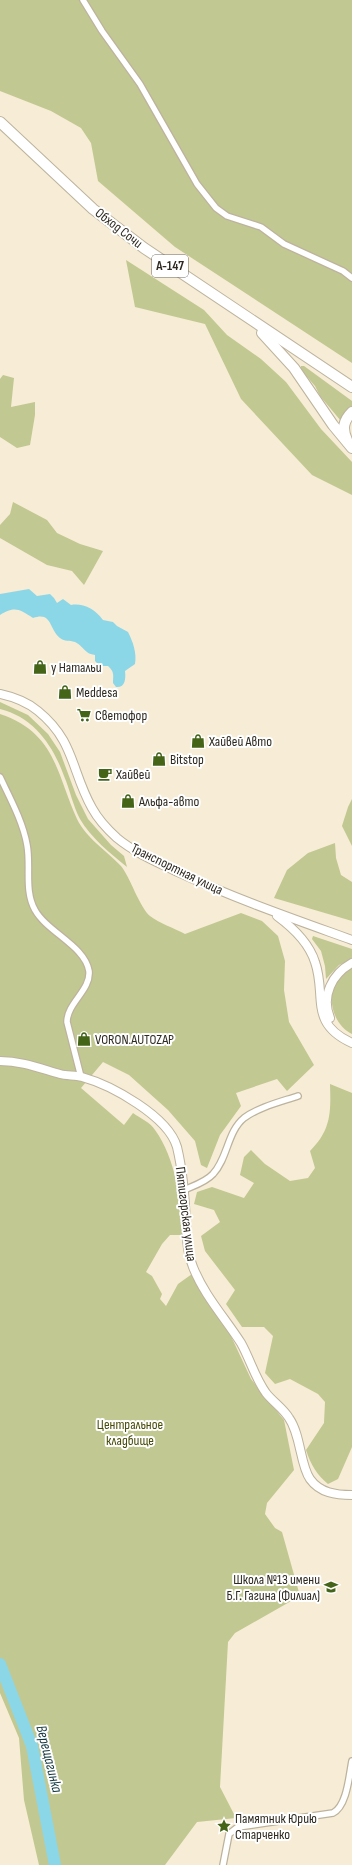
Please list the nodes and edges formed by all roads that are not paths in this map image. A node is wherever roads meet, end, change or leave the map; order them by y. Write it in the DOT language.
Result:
graph roads {
  1 [pos="83,0"];
  2 [pos="0,122"];
  3 [pos="352,278"];
  4 [pos="249,320"];
  5 [pos="352,387"];
  6 [pos="352,412"];
  7 [pos="351,447"];
  8 [pos="0,694"];
  9 [pos="0,777"];
  10 [pos="270,910"];
  11 [pos="322,929"];
  12 [pos="352,934"];
  13 [pos="352,940"];
  14 [pos="352,963"];
  15 [pos="351,1043"];
  16 [pos="0,1061"];
  17 [pos="81,1077"];
  18 [pos="298,1096"];
  19 [pos="184,1190"];
  20 [pos="352,1496"];
  21 [pos="352,1761"];
  22 [pos="223,1865"];
  1 -- 3 [label="street"];
  2 -- 4 [label="highway, Обход Сочи / А-147"];
  4 -- 5 [label="highway, Обход Сочи / А-147"];
  4 -- 7 [label="highway, Обход Сочи / А-147"];
  6 -- 7 [label="highway, А-147"];
  8 -- 10 [label="main road, Транспортная улица"];
  9 -- 17 [label="street"];
  10 -- 11 [label="main road, Транспортная улица"];
  10 -- 15 [label="main road"];
  11 -- 12 [label="main road"];
  11 -- 13 [label="main road, Транспортная улица"];
  14 -- 15 [label="main road"];
  16 -- 17 [label="main road, Пятигорская улица"];
  17 -- 19 [label="main road, Пятигорская улица"];
  18 -- 19 [label="street"];
  19 -- 20 [label="main road, Пятигорская улица"];
  21 -- 22 [label="street"];
}
